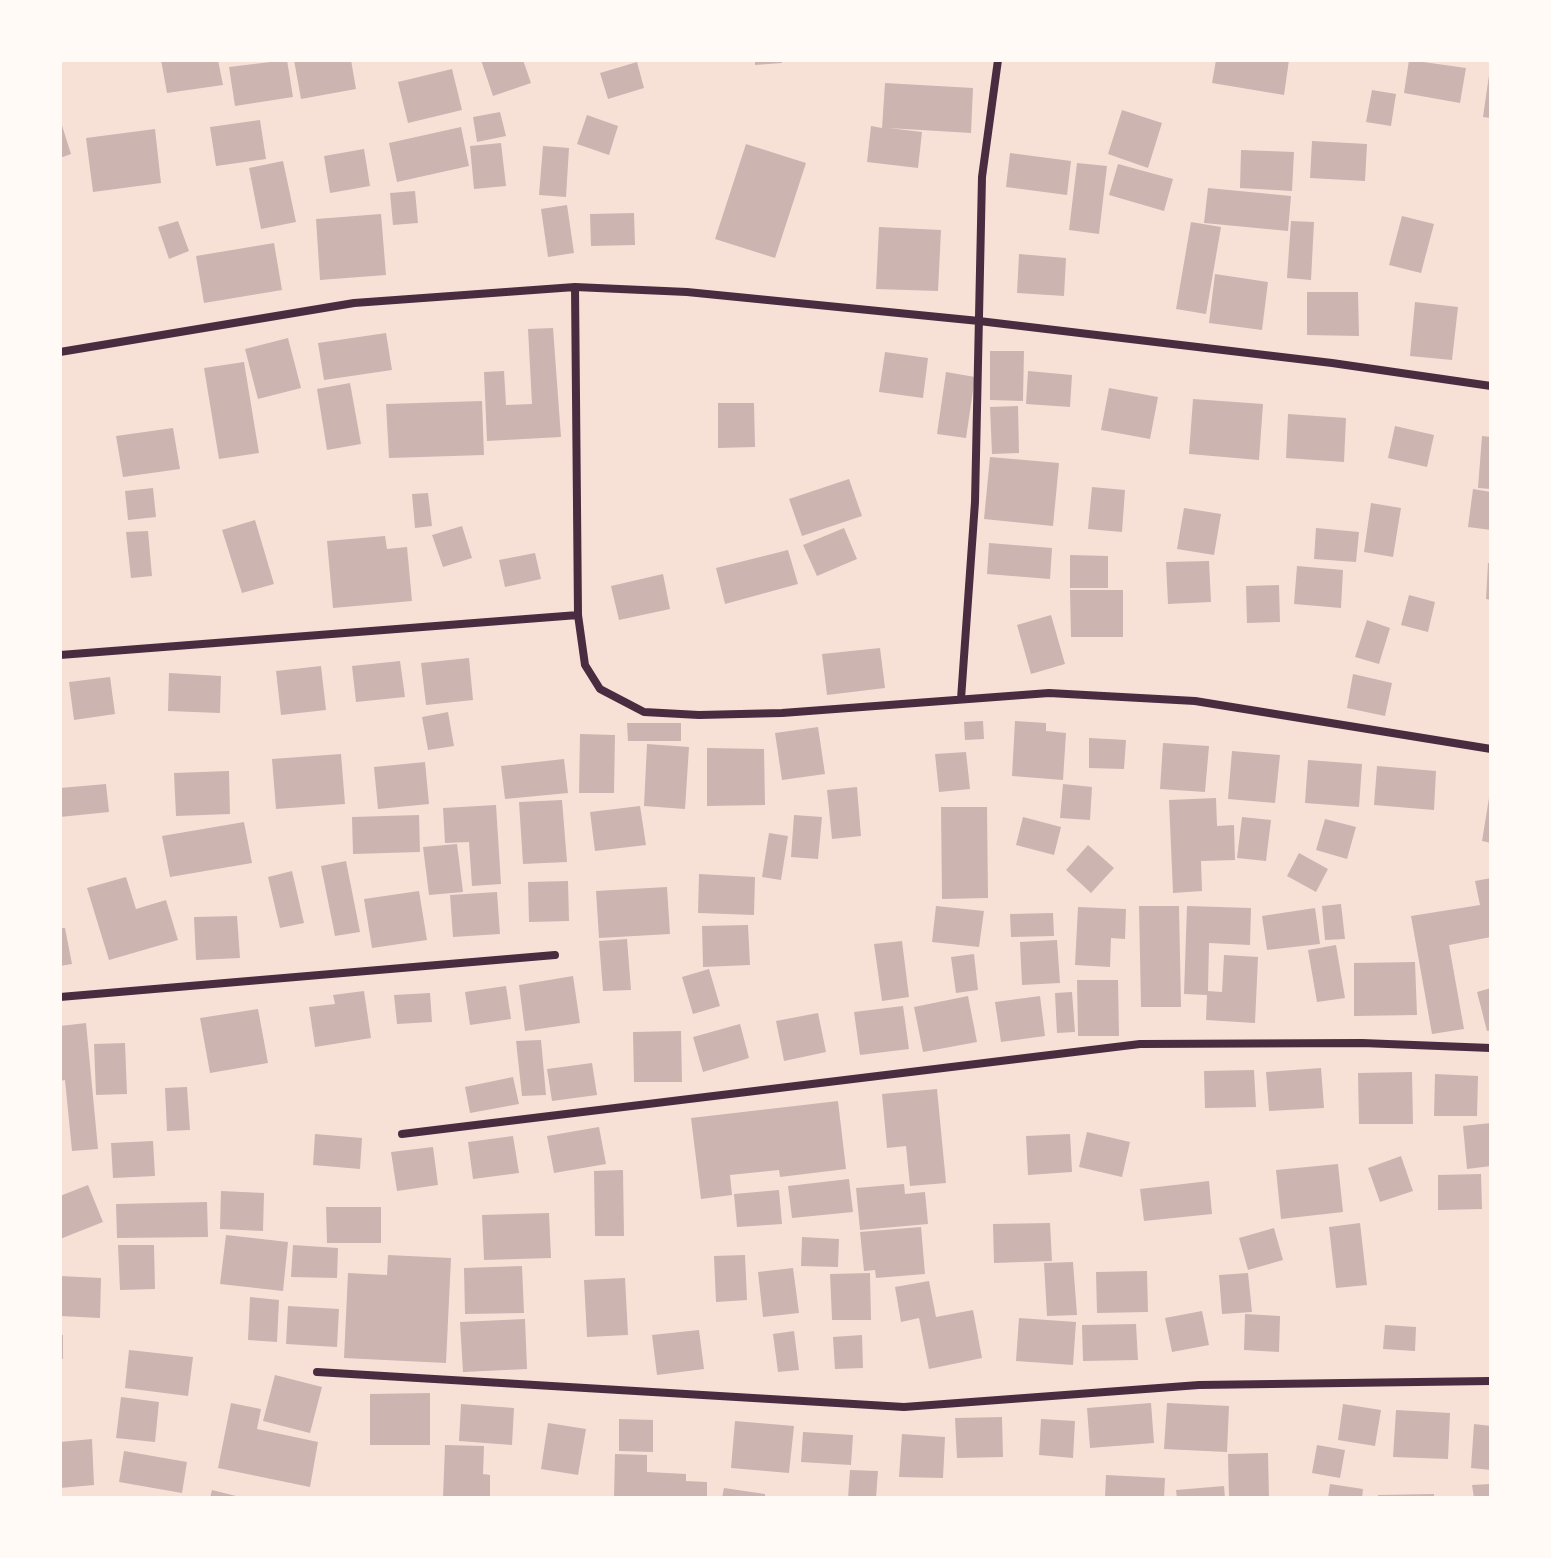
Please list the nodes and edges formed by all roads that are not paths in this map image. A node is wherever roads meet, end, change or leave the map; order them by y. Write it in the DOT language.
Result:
graph roads {
  1 [pos="998,60"];
  2 [pos="575,287"];
  3 [pos="979,321"];
  4 [pos="60,352"];
  5 [pos="1491,386"];
  6 [pos="578,615"];
  7 [pos="60,655"];
  8 [pos="961,699"];
  9 [pos="1491,749"];
  10 [pos="555,955"];
  11 [pos="60,997"];
  12 [pos="1491,1048"];
  13 [pos="402,1134"];
  14 [pos="317,1372"];
  15 [pos="1491,1381"];
  1 -- 3 [label="street"];
  2 -- 3 [label="street"];
  2 -- 4 [label="street"];
  2 -- 6 [label="street"];
  3 -- 5 [label="street"];
  3 -- 8 [label="street"];
  6 -- 7 [label="street"];
  6 -- 8 [label="street"];
  8 -- 9 [label="street"];
  10 -- 11 [label="street"];
  12 -- 13 [label="street"];
  14 -- 15 [label="street"];
}
